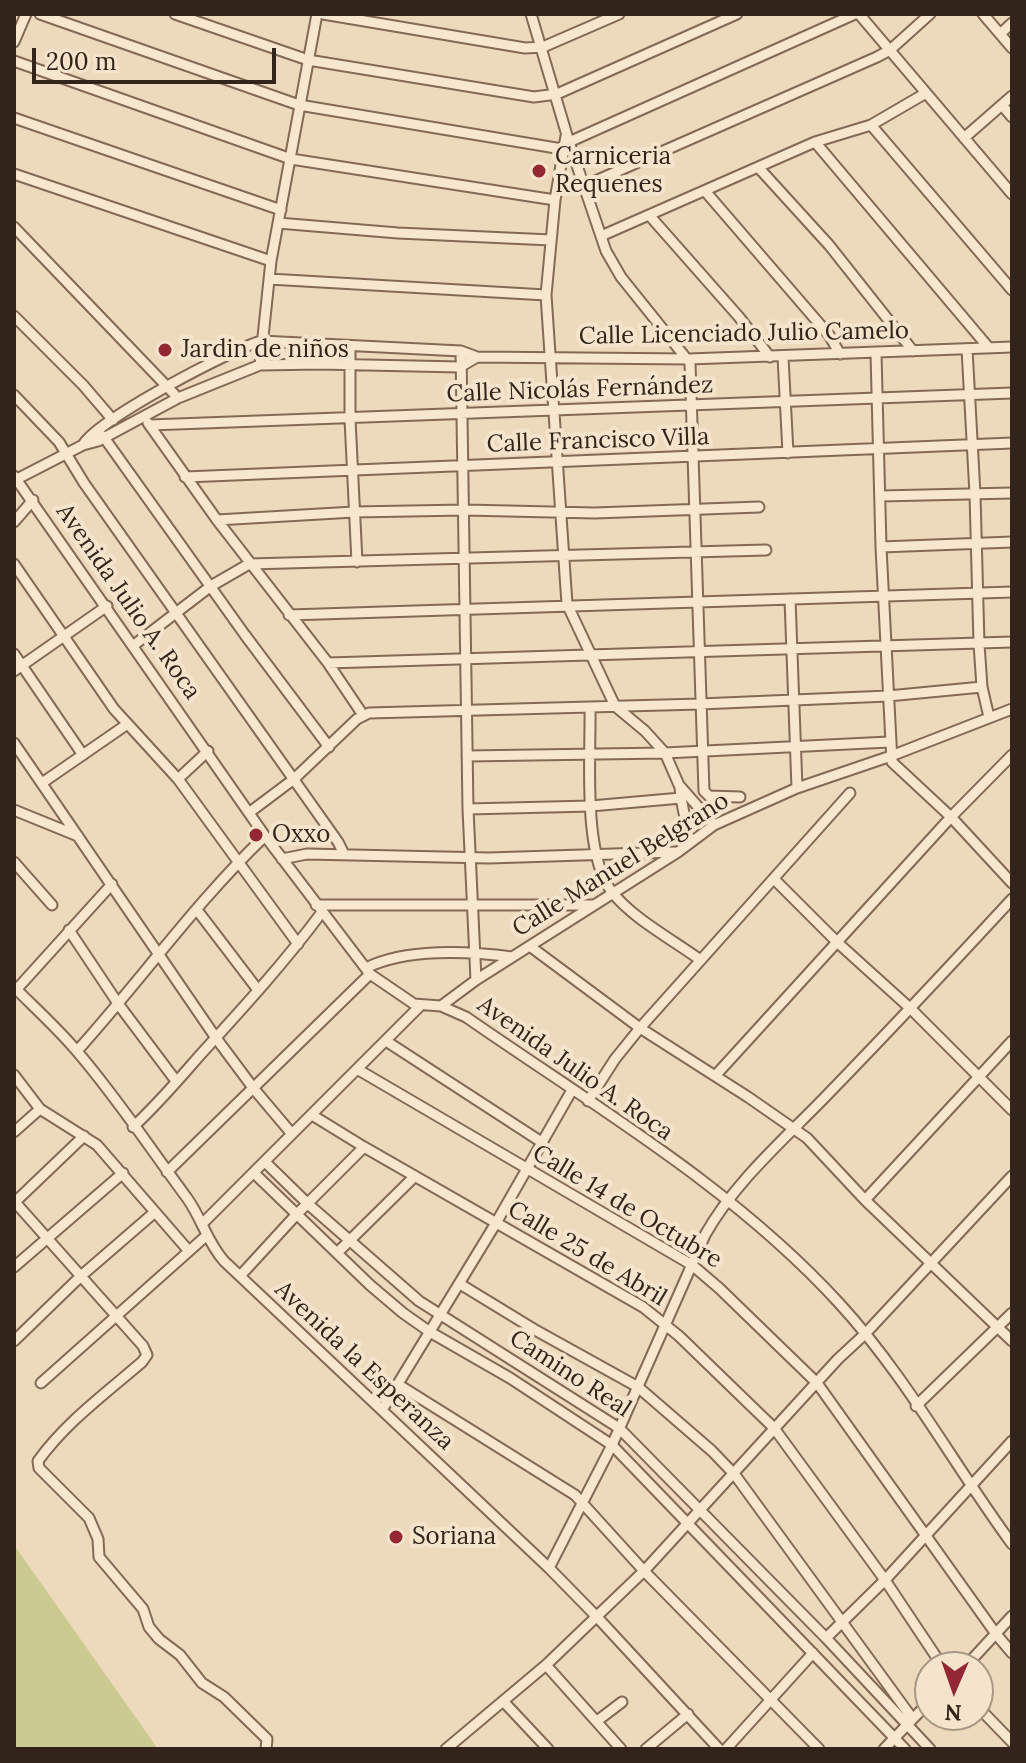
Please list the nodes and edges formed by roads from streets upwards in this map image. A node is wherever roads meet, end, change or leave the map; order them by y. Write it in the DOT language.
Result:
graph roads {
  1 [pos="26,14"];
  2 [pos="40,14"];
  3 [pos="175,14"];
  4 [pos="320,14"];
  5 [pos="531,14"];
  6 [pos="619,14"];
  7 [pos="737,14"];
  8 [pos="857,14"];
  9 [pos="983,14"];
  10 [pos="927,15"];
  11 [pos="1012,23"];
  12 [pos="1000,34"];
  13 [pos="14,42"];
  14 [pos="543,47"];
  15 [pos="1012,48"];
  16 [pos="890,50"];
  17 [pos="308,60"];
  18 [pos="14,61"];
  19 [pos="926,93"];
  20 [pos="557,94"];
  21 [pos="1012,96"];
  22 [pos="299,105"];
  23 [pos="1002,105"];
  24 [pos="1012,117"];
  25 [pos="14,118"];
  26 [pos="871,125"];
  27 [pos="964,138"];
  28 [pos="566,141"];
  29 [pos="815,142"];
  30 [pos="291,159"];
  31 [pos="758,167"];
  32 [pos="14,174"];
  33 [pos="584,186"];
  34 [pos="705,191"];
  35 [pos="1012,194"];
  36 [pos="555,200"];
  37 [pos="281,210"];
  38 [pos="649,215"];
  39 [pos="278,223"];
  40 [pos="14,227"];
  41 [pos="601,236"];
  42 [pos="551,240"];
  43 [pos="271,261"];
  44 [pos="269,279"];
  45 [pos="1012,290"];
  46 [pos="546,295"];
  47 [pos="14,316"];
  48 [pos="261,341"];
  49 [pos="350,346"];
  50 [pos="1012,347"];
  51 [pos="989,348"];
  52 [pos="967,349"];
  53 [pos="461,351"];
  54 [pos="913,351"];
  55 [pos="876,353"];
  56 [pos="840,354"];
  57 [pos="477,357"];
  58 [pos="549,357"];
  59 [pos="770,357"];
  60 [pos="783,357"];
  61 [pos="689,359"];
  62 [pos="260,365"];
  63 [pos="350,365"];
  64 [pos="460,367"];
  65 [pos="166,387"];
  66 [pos="1012,393"];
  67 [pos="14,395"];
  68 [pos="969,395"];
  69 [pos="178,398"];
  70 [pos="878,398"];
  71 [pos="785,402"];
  72 [pos="692,405"];
  73 [pos="553,410"];
  74 [pos="462,414"];
  75 [pos="350,419"];
  76 [pos="113,420"];
  77 [pos="147,421"];
  78 [pos="97,429"];
  79 [pos="105,438"];
  80 [pos="1012,443"];
  81 [pos="973,444"];
  82 [pos="83,445"];
  83 [pos="879,448"];
  84 [pos="788,453"];
  85 [pos="66,454"];
  86 [pos="694,457"];
  87 [pos="556,461"];
  88 [pos="463,466"];
  89 [pos="354,468"];
  90 [pos="16,477"];
  91 [pos="185,477"];
  92 [pos="1012,493"];
  93 [pos="975,494"];
  94 [pos="880,496"];
  95 [pos="33,500"];
  96 [pos="759,507"];
  97 [pos="694,508"];
  98 [pos="465,510"];
  99 [pos="354,512"];
  100 [pos="560,512"];
  101 [pos="217,520"];
  102 [pos="14,522"];
  103 [pos="1012,542"];
  104 [pos="975,543"];
  105 [pos="881,547"];
  106 [pos="766,550"];
  107 [pos="695,552"];
  108 [pos="563,557"];
  109 [pos="466,560"];
  110 [pos="357,562"];
  111 [pos="14,564"];
  112 [pos="249,564"];
  113 [pos="211,586"];
  114 [pos="1012,592"];
  115 [pos="978,593"];
  116 [pos="884,597"];
  117 [pos="790,599"];
  118 [pos="697,603"];
  119 [pos="567,604"];
  120 [pos="107,606"];
  121 [pos="466,611"];
  122 [pos="175,614"];
  123 [pos="289,615"];
  124 [pos="64,636"];
  125 [pos="1012,642"];
  126 [pos="979,644"];
  127 [pos="134,645"];
  128 [pos="887,647"];
  129 [pos="791,648"];
  130 [pos="699,652"];
  131 [pos="14,654"];
  132 [pos="588,655"];
  133 [pos="467,658"];
  134 [pos="328,663"];
  135 [pos="18,668"];
  136 [pos="982,687"];
  137 [pos="888,696"];
  138 [pos="792,701"];
  139 [pos="700,704"];
  140 [pos="615,706"];
  141 [pos="590,707"];
  142 [pos="1012,709"];
  143 [pos="467,712"];
  144 [pos="363,715"];
  145 [pos="989,717"];
  146 [pos="126,725"];
  147 [pos="889,742"];
  148 [pos="14,743"];
  149 [pos="329,747"];
  150 [pos="794,747"];
  151 [pos="701,750"];
  152 [pos="208,751"];
  153 [pos="591,753"];
  154 [pos="665,753"];
  155 [pos="83,755"];
  156 [pos="1012,755"];
  157 [pos="467,756"];
  158 [pos="891,756"];
  159 [pos="178,779"];
  160 [pos="294,779"];
  161 [pos="42,783"];
  162 [pos="679,785"];
  163 [pos="797,788"];
  164 [pos="850,793"];
  165 [pos="740,797"];
  166 [pos="681,798"];
  167 [pos="591,806"];
  168 [pos="468,809"];
  169 [pos="14,810"];
  170 [pos="250,812"];
  171 [pos="951,817"];
  172 [pos="714,825"];
  173 [pos="78,836"];
  174 [pos="265,836"];
  175 [pos="690,843"];
  176 [pos="678,852"];
  177 [pos="595,853"];
  178 [pos="344,854"];
  179 [pos="470,857"];
  180 [pos="282,859"];
  181 [pos="14,862"];
  182 [pos="238,862"];
  183 [pos="775,880"];
  184 [pos="1012,883"];
  185 [pos="112,884"];
  186 [pos="613,893"];
  187 [pos="1012,899"];
  188 [pos="52,905"];
  189 [pos="473,905"];
  190 [pos="593,905"];
  191 [pos="319,908"];
  192 [pos="197,910"];
  193 [pos="69,930"];
  194 [pos="838,943"];
  195 [pos="298,944"];
  196 [pos="531,947"];
  197 [pos="159,953"];
  198 [pos="476,954"];
  199 [pos="512,957"];
  200 [pos="699,959"];
  201 [pos="368,971"];
  202 [pos="476,980"];
  203 [pos="15,988"];
  204 [pos="258,990"];
  205 [pos="119,1005"];
  206 [pos="420,1006"];
  207 [pos="441,1006"];
  208 [pos="911,1009"];
  209 [pos="640,1028"];
  210 [pos="216,1038"];
  211 [pos="386,1041"];
  212 [pos="1012,1041"];
  213 [pos="77,1051"];
  214 [pos="357,1069"];
  215 [pos="14,1075"];
  216 [pos="715,1076"];
  217 [pos="978,1078"];
  218 [pos="176,1081"];
  219 [pos="254,1089"];
  220 [pos="572,1090"];
  221 [pos="588,1101"];
  222 [pos="40,1109"];
  223 [pos="1012,1110"];
  224 [pos="312,1115"];
  225 [pos="133,1127"];
  226 [pos="794,1129"];
  227 [pos="14,1132"];
  228 [pos="292,1134"];
  229 [pos="84,1136"];
  230 [pos="543,1143"];
  231 [pos="364,1147"];
  232 [pos="265,1162"];
  233 [pos="527,1170"];
  234 [pos="167,1172"];
  235 [pos="123,1173"];
  236 [pos="254,1173"];
  237 [pos="415,1176"];
  238 [pos="1012,1176"];
  239 [pos="729,1200"];
  240 [pos="865,1200"];
  241 [pos="14,1202"];
  242 [pos="308,1204"];
  243 [pos="155,1212"];
  244 [pos="296,1215"];
  245 [pos="203,1223"];
  246 [pos="496,1223"];
  247 [pos="47,1236"];
  248 [pos="206,1236"];
  249 [pos="349,1241"];
  250 [pos="188,1250"];
  251 [pos="337,1253"];
  252 [pos="931,1263"];
  253 [pos="692,1265"];
  254 [pos="14,1267"];
  255 [pos="81,1276"];
  256 [pos="240,1276"];
  257 [pos="460,1284"];
  258 [pos="1012,1313"];
  259 [pos="441,1316"];
  260 [pos="116,1317"];
  261 [pos="666,1324"];
  262 [pos="998,1328"];
  263 [pos="430,1332"];
  264 [pos="865,1334"];
  265 [pos="14,1341"];
  266 [pos="1012,1341"];
  267 [pos="41,1383"];
  268 [pos="817,1383"];
  269 [pos="399,1385"];
  270 [pos="638,1387"];
  271 [pos="916,1406"];
  272 [pos="382,1410"];
  273 [pos="619,1428"];
  274 [pos="774,1428"];
  275 [pos="1012,1441"];
  276 [pos="612,1445"];
  277 [pos="735,1475"];
  278 [pos="970,1486"];
  279 [pos="584,1502"];
  280 [pos="700,1512"];
  281 [pos="689,1524"];
  282 [pos="926,1534"];
  283 [pos="1012,1544"];
  284 [pos="549,1568"];
  285 [pos="644,1571"];
  286 [pos="885,1580"];
  287 [pos="1012,1616"];
  288 [pos="597,1617"];
  289 [pos="843,1622"];
  290 [pos="996,1634"];
  291 [pos="826,1638"];
  292 [pos="932,1651"];
  293 [pos="980,1651"];
  294 [pos="813,1653"];
  295 [pos="1012,1653"];
  296 [pos="546,1665"];
  297 [pos="503,1701"];
  298 [pos="771,1701"];
  299 [pos="622,1702"];
  300 [pos="688,1714"];
  301 [pos="914,1716"];
  302 [pos="597,1721"];
  303 [pos="909,1721"];
  304 [pos="994,1723"];
  305 [pos="894,1738"];
  306 [pos="456,1740"];
  307 [pos="1012,1742"];
  308 [pos="266,1749"];
  309 [pos="446,1749"];
  310 [pos="465,1749"];
  311 [pos="548,1749"];
  312 [pos="621,1749"];
  313 [pos="646,1749"];
  314 [pos="719,1749"];
  315 [pos="726,1749"];
  316 [pos="819,1749"];
  317 [pos="884,1749"];
  318 [pos="905,1749"];
  319 [pos="930,1749"];
  1 -- 13 [label="street"];
  2 -- 22 [label="street"];
  3 -- 17 [label="street"];
  4 -- 14 [label="street"];
  4 -- 17 [label="street"];
  5 -- 14 [label="street"];
  6 -- 14 [label="street"];
  7 -- 20 [label="street"];
  8 -- 16 [label="street"];
  8 -- 28 [label="street"];
  9 -- 12 [label="street"];
  10 -- 16 [label="street"];
  11 -- 12 [label="street"];
  12 -- 15 [label="street"];
  14 -- 20 [label="street"];
  16 -- 19 [label="street"];
  16 -- 33 [label="street"];
  17 -- 20 [label="street"];
  17 -- 22 [label="street"];
  18 -- 30 [label="street"];
  19 -- 26 [label="street"];
  19 -- 27 [label="street"];
  20 -- 28 [label="street"];
  21 -- 23 [label="street"];
  22 -- 28 [label="street"];
  22 -- 30 [label="street"];
  23 -- 24 [label="street"];
  23 -- 27 [label="street"];
  25 -- 37 [label="street"];
  26 -- 29 [label="street"];
  26 -- 45 [label="street"];
  27 -- 35 [label="street"];
  28 -- 33 [label="street"];
  28 -- 36 [label="street"];
  29 -- 31 [label="street"];
  29 -- 51 [label="street"];
  30 -- 36 [label="street"];
  30 -- 37 [label="street"];
  31 -- 34 [label="street"];
  31 -- 54 [label="street"];
  32 -- 43 [label="street"];
  33 -- 41 [label="street"];
  34 -- 38 [label="street"];
  34 -- 56 [label="street"];
  36 -- 42 [label="street"];
  37 -- 39 [label="street"];
  38 -- 41 [label="street"];
  38 -- 59 [label="street"];
  39 -- 42 [label="street"];
  39 -- 43 [label="street"];
  40 -- 65 [label="street"];
  41 -- 61 [label="street"];
  42 -- 46 [label="street"];
  43 -- 44 [label="street"];
  44 -- 46 [label="street"];
  44 -- 48 [label="street"];
  46 -- 58 [label="street"];
  47 -- 76 [label="street"];
  48 -- 49 [label="street, Calle Licenciado Julio Camelo"];
  48 -- 62 [label="street"];
  48 -- 65 [label="street"];
  49 -- 53 [label="street, Calle Licenciado Julio Camelo"];
  49 -- 63 [label="street"];
  50 -- 51 [label="street, Calle Licenciado Julio Camelo"];
  51 -- 52 [label="street, Calle Licenciado Julio Camelo"];
  52 -- 54 [label="street, Calle Licenciado Julio Camelo"];
  52 -- 68 [label="street"];
  53 -- 57 [label="street, Calle Licenciado Julio Camelo"];
  53 -- 64 [label="street"];
  54 -- 55 [label="street, Calle Licenciado Julio Camelo"];
  55 -- 56 [label="street, Calle Licenciado Julio Camelo"];
  55 -- 70 [label="street"];
  56 -- 60 [label="street, Calle Licenciado Julio Camelo"];
  57 -- 58 [label="street, Calle Licenciado Julio Camelo"];
  57 -- 64 [label="street"];
  58 -- 61 [label="street, Calle Licenciado Julio Camelo"];
  58 -- 73 [label="street"];
  59 -- 60 [label="street, Calle Licenciado Julio Camelo"];
  59 -- 61 [label="street, Calle Licenciado Julio Camelo"];
  60 -- 71 [label="street"];
  61 -- 72 [label="street"];
  62 -- 63 [label="street"];
  62 -- 69 [label="street"];
  63 -- 64 [label="street"];
  63 -- 75 [label="street"];
  64 -- 74 [label="street"];
  65 -- 69 [label="street"];
  65 -- 76 [label="street"];
  66 -- 68 [label="street, Calle Nicolás Fernández"];
  67 -- 85 [label="street"];
  68 -- 70 [label="street, Calle Nicolás Fernández"];
  68 -- 81 [label="street"];
  69 -- 77 [label="street"];
  70 -- 71 [label="street, Calle Nicolás Fernández"];
  70 -- 83 [label="street"];
  71 -- 72 [label="street, Calle Nicolás Fernández"];
  71 -- 84 [label="street"];
  72 -- 73 [label="street, Calle Nicolás Fernández"];
  72 -- 86 [label="street"];
  73 -- 74 [label="street, Calle Nicolás Fernández"];
  73 -- 87 [label="street"];
  74 -- 75 [label="street, Calle Nicolás Fernández"];
  74 -- 88 [label="street"];
  75 -- 77 [label="street, Calle Nicolás Fernández"];
  75 -- 89 [label="street"];
  76 -- 78 [label="street"];
  77 -- 79 [label="street"];
  77 -- 91 [label="street"];
  78 -- 79 [label="street"];
  78 -- 82 [label="street"];
  79 -- 82 [label="street"];
  79 -- 113 [label="street"];
  80 -- 81 [label="street, Calle Francisco Villa"];
  81 -- 83 [label="street, Calle Francisco Villa"];
  81 -- 93 [label="street"];
  82 -- 85 [label="street"];
  83 -- 84 [label="street, Calle Francisco Villa"];
  83 -- 94 [label="street"];
  84 -- 86 [label="street, Calle Francisco Villa"];
  85 -- 90 [label="street"];
  85 -- 122 [label="street"];
  86 -- 87 [label="street, Calle Francisco Villa"];
  86 -- 97 [label="street"];
  87 -- 88 [label="street, Calle Francisco Villa"];
  87 -- 100 [label="street"];
  88 -- 89 [label="street, Calle Francisco Villa"];
  88 -- 98 [label="street"];
  89 -- 91 [label="street, Calle Francisco Villa"];
  89 -- 99 [label="street"];
  90 -- 95 [label="street, Avenida Julio A. Roca"];
  91 -- 101 [label="street"];
  92 -- 93 [label="street"];
  93 -- 94 [label="street"];
  93 -- 104 [label="street"];
  94 -- 105 [label="street"];
  95 -- 102 [label="street"];
  95 -- 120 [label="street, Avenida Julio A. Roca"];
  96 -- 97 [label="street"];
  97 -- 100 [label="street"];
  97 -- 107 [label="street"];
  98 -- 99 [label="street"];
  98 -- 100 [label="street"];
  98 -- 109 [label="street"];
  99 -- 101 [label="street"];
  99 -- 110 [label="street"];
  100 -- 108 [label="street"];
  101 -- 112 [label="street"];
  103 -- 104 [label="street"];
  104 -- 105 [label="street"];
  104 -- 115 [label="street"];
  105 -- 116 [label="street"];
  106 -- 107 [label="street"];
  107 -- 108 [label="street"];
  107 -- 118 [label="street"];
  108 -- 109 [label="street"];
  108 -- 119 [label="street"];
  109 -- 110 [label="street"];
  109 -- 121 [label="street"];
  110 -- 112 [label="street"];
  111 -- 124 [label="street"];
  112 -- 113 [label="street"];
  112 -- 123 [label="street"];
  113 -- 122 [label="street"];
  113 -- 149 [label="street"];
  114 -- 115 [label="street"];
  115 -- 116 [label="street"];
  115 -- 126 [label="street"];
  116 -- 117 [label="street"];
  116 -- 128 [label="street"];
  117 -- 118 [label="street"];
  117 -- 129 [label="street"];
  118 -- 119 [label="street"];
  118 -- 130 [label="street"];
  119 -- 121 [label="street"];
  119 -- 132 [label="street"];
  120 -- 124 [label="street"];
  120 -- 127 [label="street, Avenida Julio A. Roca"];
  121 -- 123 [label="street"];
  121 -- 133 [label="street"];
  122 -- 127 [label="street"];
  122 -- 160 [label="street"];
  123 -- 134 [label="street"];
  124 -- 135 [label="street"];
  124 -- 146 [label="street"];
  125 -- 126 [label="street"];
  126 -- 128 [label="street"];
  126 -- 136 [label="street"];
  127 -- 152 [label="street, Avenida Julio A. Roca"];
  128 -- 129 [label="street"];
  128 -- 137 [label="street"];
  129 -- 130 [label="street"];
  129 -- 138 [label="street"];
  130 -- 132 [label="street"];
  130 -- 139 [label="street"];
  131 -- 135 [label="street"];
  132 -- 133 [label="street"];
  132 -- 140 [label="street"];
  133 -- 134 [label="street"];
  133 -- 143 [label="street"];
  134 -- 144 [label="street"];
  135 -- 155 [label="street"];
  136 -- 137 [label="street"];
  136 -- 145 [label="street"];
  137 -- 138 [label="street"];
  137 -- 147 [label="street"];
  138 -- 139 [label="street"];
  138 -- 150 [label="street"];
  139 -- 140 [label="street"];
  139 -- 151 [label="street"];
  140 -- 141 [label="street"];
  140 -- 154 [label="street"];
  141 -- 143 [label="street"];
  141 -- 153 [label="street"];
  142 -- 145 [label="street, Calle Manuel Belgrano"];
  143 -- 144 [label="street"];
  143 -- 157 [label="street"];
  144 -- 149 [label="street"];
  145 -- 158 [label="street, Calle Manuel Belgrano"];
  146 -- 155 [label="street"];
  146 -- 159 [label="street"];
  147 -- 150 [label="street"];
  147 -- 158 [label="street"];
  148 -- 161 [label="street"];
  149 -- 160 [label="street"];
  150 -- 151 [label="street"];
  150 -- 163 [label="street"];
  151 -- 154 [label="street"];
  151 -- 165 [label="street"];
  152 -- 159 [label="street"];
  152 -- 170 [label="street, Avenida Julio A. Roca"];
  153 -- 154 [label="street"];
  153 -- 157 [label="street"];
  153 -- 167 [label="street"];
  154 -- 162 [label="street"];
  155 -- 161 [label="street"];
  156 -- 171 [label="street"];
  157 -- 168 [label="street"];
  158 -- 163 [label="street, Calle Manuel Belgrano"];
  158 -- 171 [label="street"];
  159 -- 182 [label="street"];
  160 -- 170 [label="street"];
  160 -- 178 [label="street"];
  161 -- 173 [label="street"];
  162 -- 166 [label="street"];
  162 -- 172 [label="street"];
  163 -- 172 [label="street, Calle Manuel Belgrano"];
  164 -- 183 [label="street"];
  166 -- 167 [label="street"];
  166 -- 175 [label="street"];
  167 -- 168 [label="street"];
  167 -- 177 [label="street"];
  168 -- 179 [label="street"];
  169 -- 173 [label="street"];
  170 -- 174 [label="street, Avenida Julio A. Roca"];
  171 -- 184 [label="street"];
  171 -- 194 [label="street"];
  172 -- 175 [label="street, Calle Manuel Belgrano"];
  173 -- 185 [label="street"];
  174 -- 180 [label="street, Avenida Julio A. Roca"];
  174 -- 182 [label="street"];
  175 -- 176 [label="street, Calle Manuel Belgrano"];
  176 -- 177 [label="street"];
  176 -- 186 [label="street, Calle Manuel Belgrano"];
  177 -- 179 [label="street"];
  177 -- 186 [label="street"];
  178 -- 179 [label="street"];
  178 -- 180 [label="street"];
  179 -- 189 [label="street"];
  180 -- 191 [label="street, Avenida Julio A. Roca"];
  181 -- 188 [label="street"];
  182 -- 192 [label="street"];
  182 -- 195 [label="street"];
  183 -- 194 [label="street"];
  183 -- 200 [label="street"];
  185 -- 193 [label="street"];
  185 -- 197 [label="street"];
  186 -- 190 [label="street, Calle Manuel Belgrano"];
  186 -- 200 [label="street"];
  187 -- 208 [label="street"];
  189 -- 190 [label="street"];
  189 -- 191 [label="street"];
  189 -- 198 [label="street"];
  190 -- 196 [label="street, Calle Manuel Belgrano"];
  191 -- 195 [label="street"];
  191 -- 201 [label="street, Avenida Julio A. Roca"];
  192 -- 197 [label="street"];
  192 -- 204 [label="street"];
  193 -- 203 [label="street"];
  193 -- 205 [label="street"];
  194 -- 208 [label="street"];
  194 -- 216 [label="street"];
  195 -- 204 [label="street"];
  196 -- 199 [label="street, Calle Manuel Belgrano"];
  196 -- 209 [label="street"];
  197 -- 205 [label="street"];
  197 -- 210 [label="street"];
  198 -- 199 [label="street"];
  198 -- 201 [label="street"];
  198 -- 202 [label="street"];
  199 -- 202 [label="street, Calle Manuel Belgrano"];
  200 -- 209 [label="street"];
  201 -- 206 [label="street, Avenida Julio A. Roca"];
  201 -- 219 [label="street"];
  202 -- 207 [label="street, Calle Manuel Belgrano"];
  203 -- 213 [label="street, Avenida la Esperanza"];
  204 -- 210 [label="street"];
  205 -- 213 [label="street"];
  205 -- 218 [label="street"];
  206 -- 207 [label="street, Avenida Julio A. Roca"];
  206 -- 211 [label="street"];
  207 -- 220 [label="street, Avenida Julio A. Roca"];
  208 -- 217 [label="street"];
  208 -- 226 [label="street"];
  209 -- 216 [label="street"];
  209 -- 221 [label="street"];
  210 -- 218 [label="street"];
  210 -- 219 [label="street"];
  211 -- 214 [label="street"];
  211 -- 230 [label="street"];
  212 -- 217 [label="street"];
  213 -- 225 [label="street, Avenida la Esperanza"];
  214 -- 224 [label="street"];
  214 -- 233 [label="street, Calle 14 de Octubre"];
  215 -- 222 [label="street"];
  216 -- 226 [label="street"];
  217 -- 223 [label="street"];
  217 -- 240 [label="street"];
  218 -- 225 [label="street"];
  219 -- 228 [label="street"];
  219 -- 234 [label="street"];
  220 -- 221 [label="street, Avenida Julio A. Roca"];
  220 -- 230 [label="street"];
  221 -- 239 [label="street, Avenida Julio A. Roca"];
  222 -- 227 [label="street"];
  222 -- 229 [label="street"];
  224 -- 228 [label="street"];
  224 -- 231 [label="street, Calle 25 de Abril"];
  225 -- 234 [label="street, Avenida la Esperanza"];
  226 -- 239 [label="street"];
  226 -- 240 [label="street"];
  228 -- 232 [label="street"];
  229 -- 235 [label="street"];
  229 -- 241 [label="street"];
  230 -- 233 [label="street"];
  231 -- 237 [label="street, Calle 25 de Abril"];
  231 -- 242 [label="street"];
  232 -- 236 [label="street"];
  232 -- 242 [label="street, Camino Real"];
  233 -- 246 [label="street"];
  233 -- 253 [label="street, Calle 14 de Octubre"];
  234 -- 245 [label="street, Avenida la Esperanza"];
  235 -- 243 [label="street"];
  235 -- 247 [label="street"];
  236 -- 244 [label="street, Camino Real"];
  236 -- 245 [label="street"];
  237 -- 246 [label="street, Calle 25 de Abril"];
  237 -- 249 [label="street"];
  238 -- 252 [label="street"];
  239 -- 253 [label="street"];
  239 -- 264 [label="street, Avenida Julio A. Roca"];
  240 -- 252 [label="street"];
  241 -- 247 [label="street"];
  242 -- 244 [label="street"];
  242 -- 249 [label="street, Camino Real"];
  243 -- 250 [label="street"];
  243 -- 255 [label="street"];
  244 -- 251 [label="street, Camino Real"];
  244 -- 256 [label="street"];
  245 -- 248 [label="street, Avenida la Esperanza"];
  246 -- 257 [label="street"];
  246 -- 261 [label="street, Calle 25 de Abril"];
  247 -- 254 [label="street"];
  247 -- 255 [label="street"];
  248 -- 250 [label="street"];
  248 -- 256 [label="street, Avenida la Esperanza"];
  249 -- 251 [label="street"];
  249 -- 259 [label="street, Camino Real"];
  250 -- 260 [label="street"];
  251 -- 263 [label="street, Camino Real"];
  252 -- 262 [label="street"];
  252 -- 264 [label="street"];
  253 -- 261 [label="street"];
  253 -- 268 [label="street, Calle 14 de Octubre"];
  255 -- 260 [label="street"];
  255 -- 265 [label="street"];
  256 -- 272 [label="street, Avenida la Esperanza"];
  257 -- 259 [label="street"];
  257 -- 270 [label="street"];
  258 -- 262 [label="street"];
  259 -- 263 [label="street"];
  259 -- 273 [label="street, Camino Real"];
  260 -- 267 [label="street"];
  260 -- 308 [label="street"];
  261 -- 270 [label="street"];
  261 -- 274 [label="street, Calle 25 de Abril"];
  262 -- 266 [label="street"];
  262 -- 271 [label="street"];
  263 -- 269 [label="street"];
  263 -- 276 [label="street, Camino Real"];
  264 -- 268 [label="street"];
  264 -- 271 [label="street, Avenida Julio A. Roca"];
  268 -- 274 [label="street"];
  268 -- 282 [label="street, Calle 14 de Octubre"];
  269 -- 272 [label="street"];
  269 -- 279 [label="street"];
  270 -- 273 [label="street"];
  270 -- 277 [label="street"];
  271 -- 278 [label="street, Avenida Julio A. Roca"];
  272 -- 284 [label="street, Avenida la Esperanza"];
  273 -- 276 [label="street"];
  273 -- 280 [label="street, Camino Real"];
  274 -- 277 [label="street"];
  274 -- 286 [label="street, Calle 25 de Abril"];
  275 -- 278 [label="street"];
  276 -- 279 [label="street"];
  276 -- 281 [label="street, Camino Real"];
  277 -- 280 [label="street"];
  277 -- 289 [label="street"];
  278 -- 282 [label="street"];
  278 -- 283 [label="street, Avenida Julio A. Roca"];
  279 -- 284 [label="street"];
  279 -- 285 [label="street"];
  280 -- 281 [label="street"];
  280 -- 291 [label="street, Camino Real"];
  281 -- 285 [label="street"];
  281 -- 294 [label="street, Camino Real"];
  282 -- 286 [label="street"];
  282 -- 290 [label="street, Calle 14 de Octubre"];
  284 -- 288 [label="street, Avenida la Esperanza"];
  285 -- 288 [label="street"];
  285 -- 298 [label="street"];
  286 -- 289 [label="street"];
  286 -- 292 [label="street, Calle 25 de Abril"];
  287 -- 290 [label="street"];
  288 -- 296 [label="street"];
  288 -- 300 [label="street, Avenida la Esperanza"];
  289 -- 291 [label="street"];
  289 -- 303 [label="street"];
  290 -- 293 [label="street"];
  290 -- 295 [label="street, Calle 14 de Octubre"];
  291 -- 303 [label="street, Camino Real"];
  294 -- 298 [label="street"];
  294 -- 305 [label="street, Camino Real"];
  296 -- 297 [label="street"];
  296 -- 302 [label="street"];
  297 -- 306 [label="street"];
  297 -- 311 [label="street"];
  298 -- 315 [label="street"];
  298 -- 316 [label="street"];
  299 -- 302 [label="street"];
  300 -- 313 [label="street"];
  300 -- 314 [label="street, Avenida la Esperanza"];
  301 -- 303 [label="street"];
  302 -- 312 [label="street"];
  303 -- 305 [label="street"];
  303 -- 319 [label="street, Camino Real"];
  304 -- 307 [label="street"];
  305 -- 317 [label="street"];
  305 -- 318 [label="street, Camino Real"];
  306 -- 309 [label="street"];
  306 -- 310 [label="street"];
}
